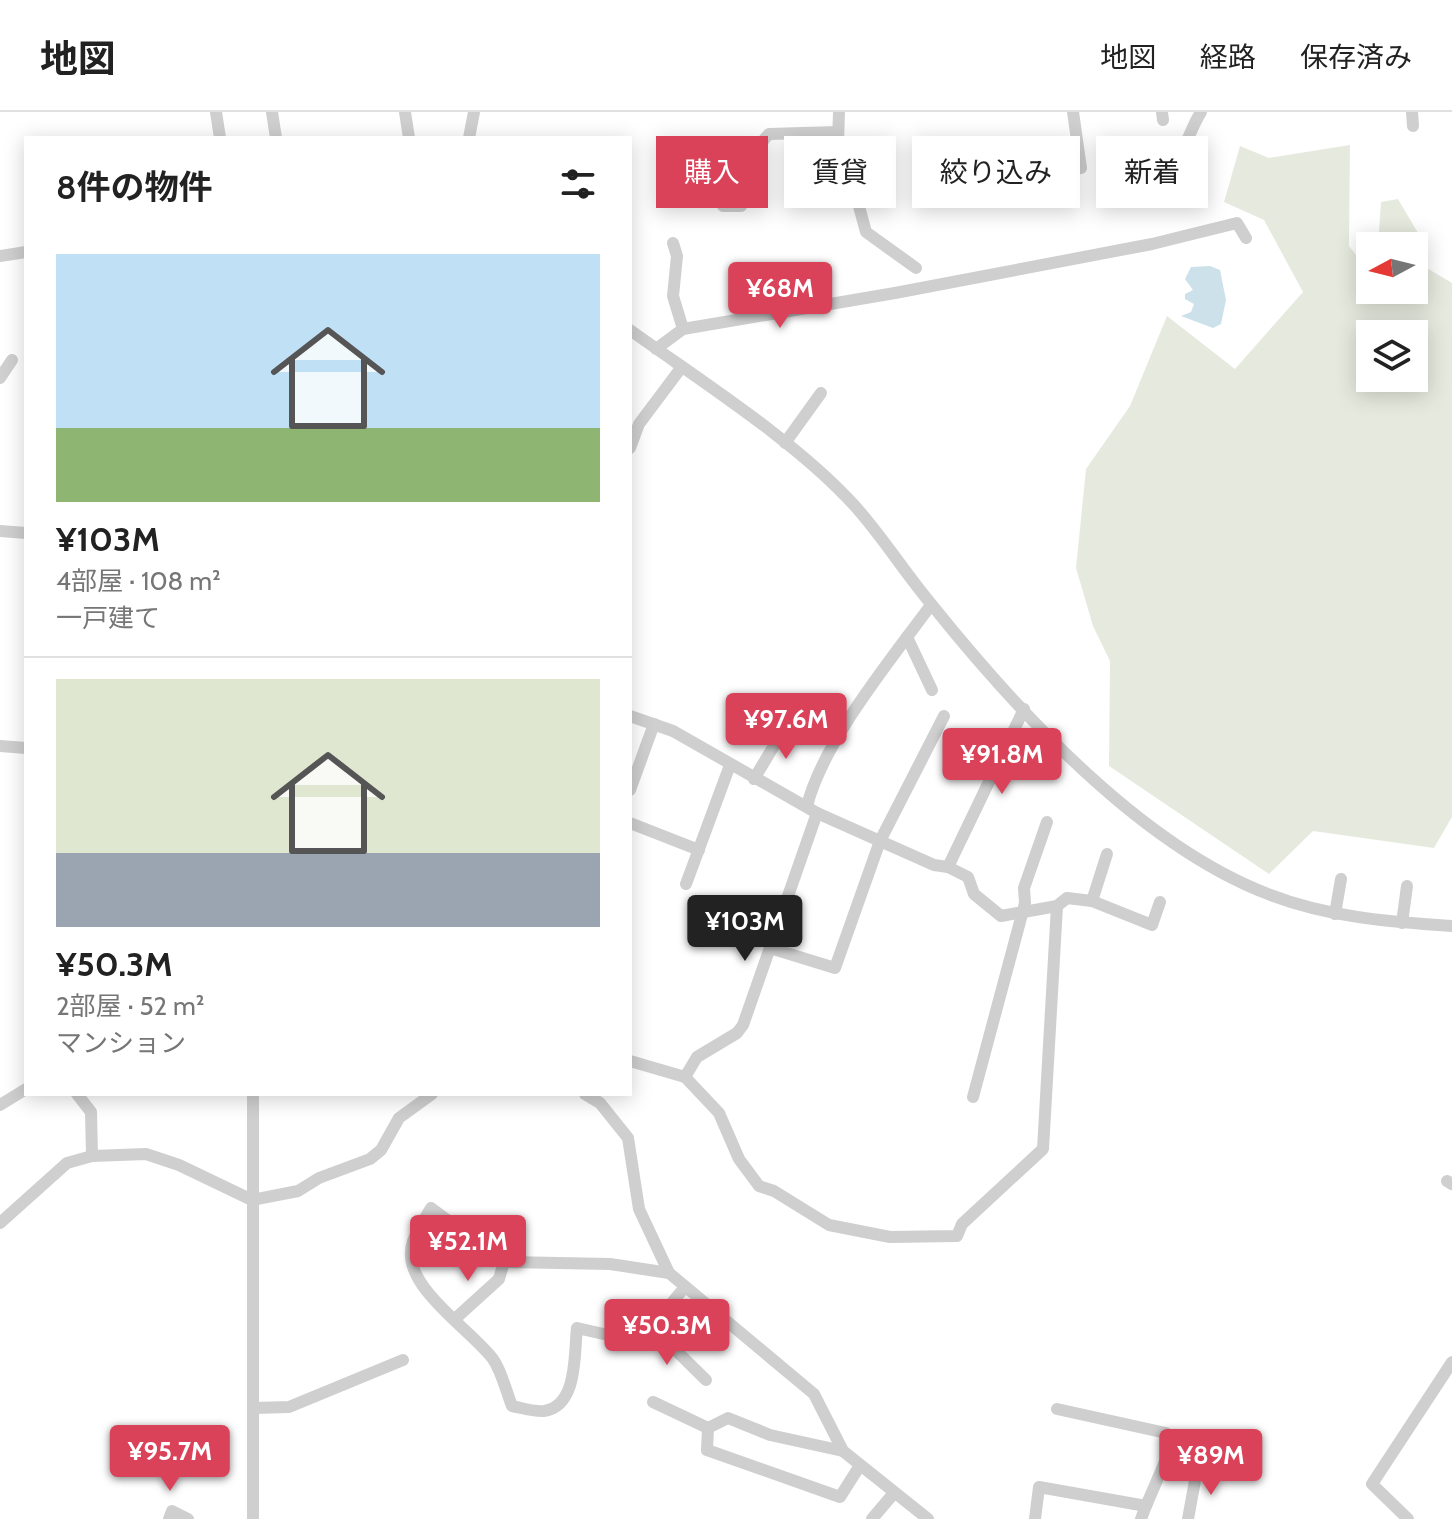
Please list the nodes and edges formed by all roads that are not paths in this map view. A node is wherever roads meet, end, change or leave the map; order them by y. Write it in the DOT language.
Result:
graph roads {
  1 [pos="216,112"];
  2 [pos="272,112"];
  3 [pos="405,112"];
  4 [pos="474,112"];
  5 [pos="839,112"];
  6 [pos="1073,112"];
  7 [pos="1201,112"];
  8 [pos="838,132"];
  9 [pos="220,136"];
  10 [pos="276,136"];
  11 [pos="409,136"];
  12 [pos="469,136"];
  13 [pos="767,136"];
  14 [pos="1076,136"];
  15 [pos="1189,136"];
  16 [pos="1246,238"];
  17 [pos="673,243"];
  18 [pos="24,252"];
  19 [pos="0,256"];
  20 [pos="916,268"];
  21 [pos="683,329"];
  22 [pos="632,336"];
  23 [pos="656,349"];
  24 [pos="12,360"];
  25 [pos="681,368"];
  26 [pos="0,378"];
  27 [pos="821,393"];
  28 [pos="632,443"];
  29 [pos="785,443"];
  30 [pos="0,531"];
  31 [pos="24,533"];
  32 [pos="931,605"];
  33 [pos="907,637"];
  34 [pos="932,690"];
  35 [pos="1024,709"];
  36 [pos="944,716"];
  37 [pos="632,717"];
  38 [pos="654,724"];
  39 [pos="787,724"];
  40 [pos="0,746"];
  41 [pos="24,748"];
  42 [pos="730,765"];
  43 [pos="754,779"];
  44 [pos="632,784"];
  45 [pos="812,809"];
  46 [pos="1047,822"];
  47 [pos="632,824"];
  48 [pos="880,841"];
  49 [pos="699,850"];
  50 [pos="1107,854"];
  51 [pos="948,867"];
  52 [pos="1341,879"];
  53 [pos="686,884"];
  54 [pos="1407,886"];
  55 [pos="1092,901"];
  56 [pos="1160,902"];
  57 [pos="1057,906"];
  58 [pos="1022,914"];
  59 [pos="1335,914"];
  60 [pos="1402,923"];
  61 [pos="1452,926"];
  62 [pos="770,948"];
  63 [pos="632,1062"];
  64 [pos="685,1077"];
  65 [pos="24,1090"];
  66 [pos="79,1096"];
  67 [pos="253,1096"];
  68 [pos="429,1096"];
  69 [pos="588,1096"];
  70 [pos="973,1097"];
  71 [pos="0,1105"];
  72 [pos="92,1156"];
  73 [pos="252,1200"];
  74 [pos="0,1223"];
  75 [pos="504,1262"];
  76 [pos="669,1273"];
  77 [pos="685,1287"];
  78 [pos="456,1318"];
  79 [pos="653,1328"];
  80 [pos="403,1360"];
  81 [pos="1452,1362"];
  82 [pos="706,1380"];
  83 [pos="653,1402"];
  84 [pos="253,1408"];
  85 [pos="1057,1409"];
  86 [pos="708,1428"];
  87 [pos="843,1451"];
  88 [pos="1198,1464"];
  89 [pos="859,1467"];
  90 [pos="894,1493"];
  91 [pos="1147,1503"];
  92 [pos="255,1518"];
  93 [pos="923,1518"];
  94 [pos="169,1519"];
  95 [pos="188,1519"];
  96 [pos="872,1519"];
  97 [pos="1035,1519"];
  98 [pos="1141,1519"];
  99 [pos="1188,1519"];
  100 [pos="1408,1519"];
  1 -- 9 [label="street"];
  2 -- 10 [label="street"];
  3 -- 11 [label="street"];
  4 -- 12 [label="street"];
  5 -- 8 [label="street"];
  6 -- 14 [label="street"];
  7 -- 15 [label="street"];
  8 -- 13 [label="street"];
  8 -- 20 [label="street"];
  16 -- 21 [label="street"];
  17 -- 21 [label="street"];
  18 -- 19 [label="street"];
  21 -- 23 [label="street"];
  22 -- 23 [label="street"];
  23 -- 25 [label="street"];
  24 -- 26 [label="street"];
  25 -- 28 [label="street"];
  25 -- 29 [label="street"];
  27 -- 29 [label="street"];
  29 -- 32 [label="street"];
  30 -- 31 [label="street"];
  32 -- 33 [label="street"];
  32 -- 35 [label="street"];
  33 -- 34 [label="street"];
  33 -- 45 [label="street"];
  35 -- 51 [label="street"];
  35 -- 59 [label="street"];
  36 -- 48 [label="street"];
  37 -- 38 [label="street"];
  38 -- 42 [label="street"];
  38 -- 44 [label="street"];
  39 -- 43 [label="street"];
  40 -- 41 [label="street"];
  42 -- 43 [label="street"];
  42 -- 49 [label="street"];
  43 -- 45 [label="street"];
  45 -- 48 [label="street"];
  45 -- 62 [label="street"];
  46 -- 58 [label="street"];
  47 -- 49 [label="street"];
  48 -- 51 [label="street"];
  48 -- 62 [label="street"];
  49 -- 53 [label="street"];
  50 -- 55 [label="street"];
  51 -- 58 [label="street"];
  52 -- 59 [label="street"];
  54 -- 60 [label="street"];
  55 -- 56 [label="street"];
  55 -- 57 [label="street"];
  57 -- 58 [label="street"];
  57 -- 64 [label="street"];
  58 -- 70 [label="street"];
  59 -- 60 [label="street"];
  60 -- 61 [label="street"];
  62 -- 64 [label="street"];
  63 -- 64 [label="street"];
  65 -- 71 [label="street"];
  66 -- 72 [label="street"];
  67 -- 73 [label="street"];
  68 -- 73 [label="street"];
  69 -- 76 [label="street"];
  72 -- 73 [label="street"];
  72 -- 74 [label="street"];
  73 -- 84 [label="street"];
  75 -- 76 [label="street"];
  75 -- 78 [label="street"];
  75 -- 78 [label="street"];
  76 -- 77 [label="street"];
  77 -- 79 [label="street"];
  77 -- 87 [label="street"];
  78 -- 79 [label="street"];
  79 -- 82 [label="street"];
  80 -- 84 [label="street"];
  81 -- 100 [label="street"];
  83 -- 86 [label="street"];
  84 -- 92 [label="street"];
  85 -- 91 [label="street"];
  86 -- 87 [label="street"];
  86 -- 89 [label="street"];
  87 -- 89 [label="street"];
  88 -- 99 [label="street"];
  89 -- 90 [label="street"];
  90 -- 93 [label="street"];
  90 -- 96 [label="street"];
  91 -- 97 [label="street"];
  91 -- 98 [label="street"];
  94 -- 95 [label="street"];
}
